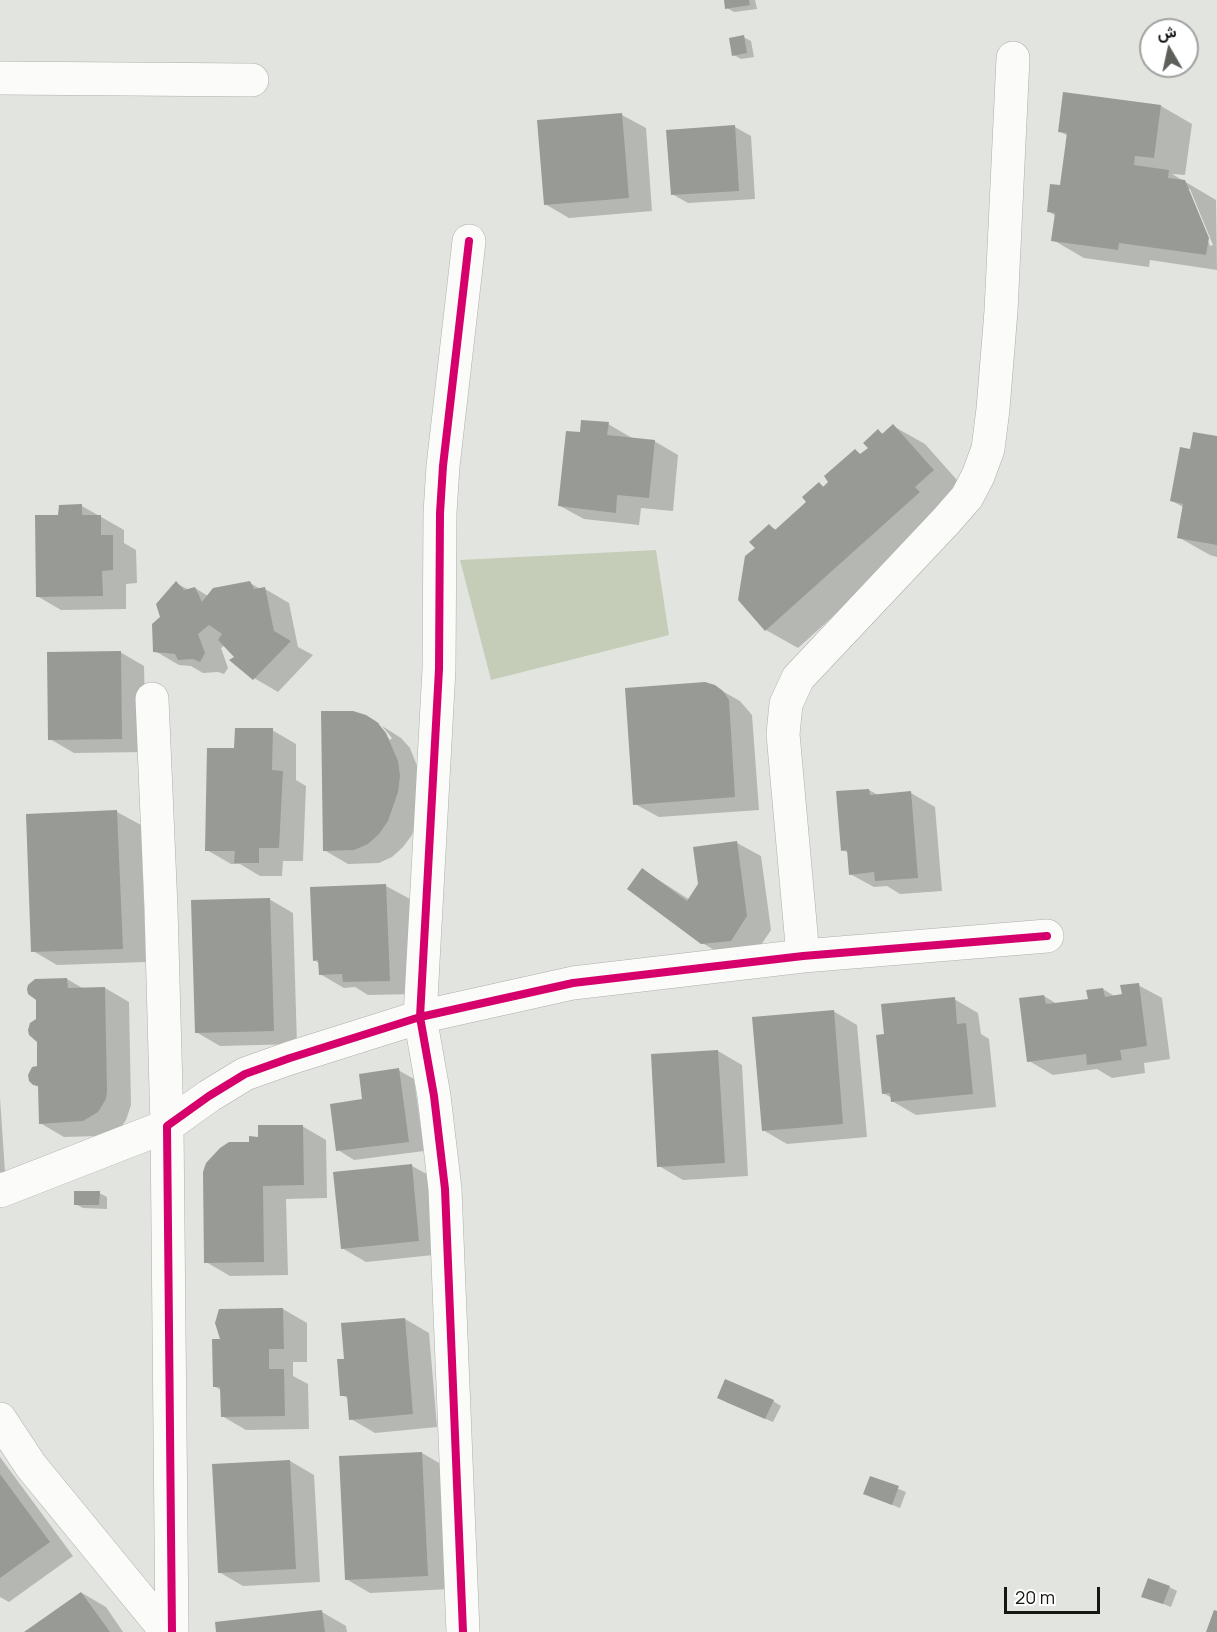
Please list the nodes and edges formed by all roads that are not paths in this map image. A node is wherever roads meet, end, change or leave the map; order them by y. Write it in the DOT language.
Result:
graph roads {
  1 [pos="1013,58"];
  2 [pos="0,78"];
  3 [pos="252,80"];
  4 [pos="469,241"];
  5 [pos="152,699"];
  6 [pos="1047,936"];
  7 [pos="803,956"];
  8 [pos="420,1017"];
  9 [pos="167,1126"];
  10 [pos="0,1191"];
  11 [pos="0,1419"];
  12 [pos="170,1632"];
  13 [pos="463,1632"];
  1 -- 7 [label="street"];
  2 -- 3 [label="street"];
  4 -- 8 [label="street"];
  5 -- 9 [label="street"];
  6 -- 7 [label="street"];
  7 -- 8 [label="street"];
  8 -- 9 [label="street"];
  8 -- 13 [label="street"];
  9 -- 10 [label="street"];
  9 -- 12 [label="street"];
  11 -- 12 [label="street"];
}
